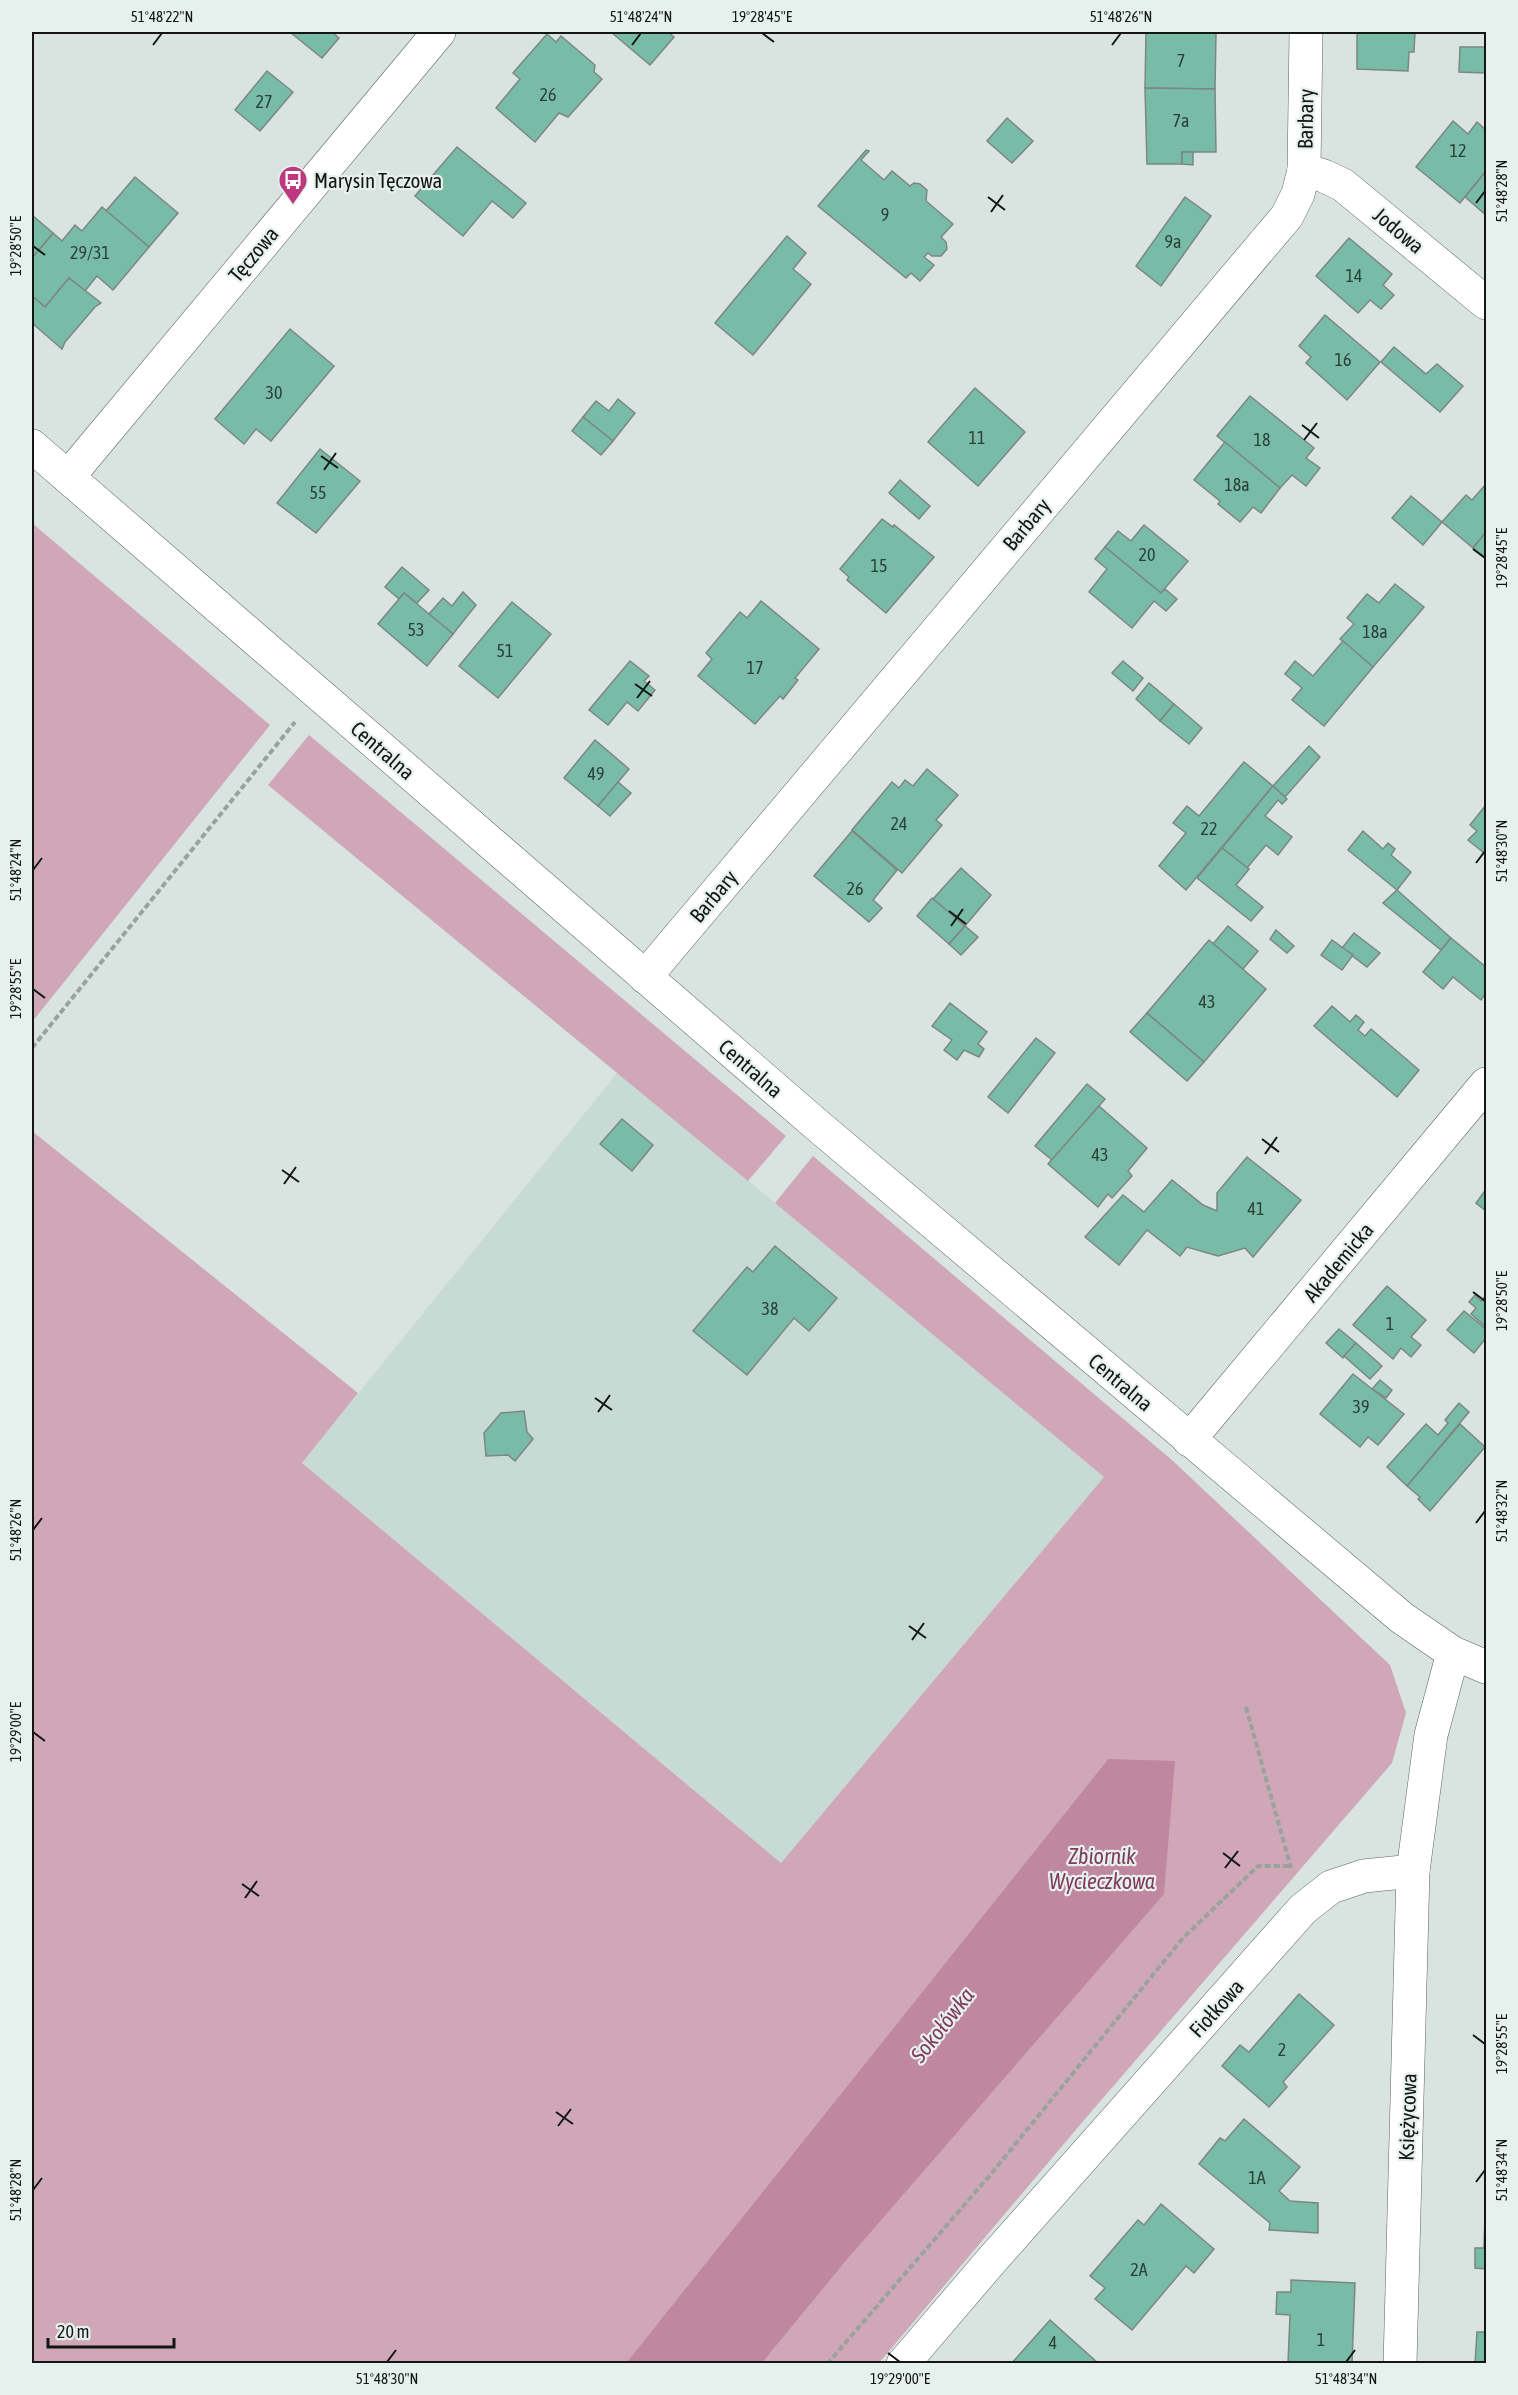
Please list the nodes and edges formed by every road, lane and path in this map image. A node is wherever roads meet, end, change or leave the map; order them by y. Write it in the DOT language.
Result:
graph roads {
  1 [pos="439,32"];
  2 [pos="1306,32"];
  3 [pos="1304,170"];
  4 [pos="1486,303"];
  5 [pos="32,446"];
  6 [pos="68,477"];
  7 [pos="318,694"];
  8 [pos="645,977"];
  9 [pos="32,1048"];
  10 [pos="1486,1084"];
  11 [pos="1189,1440"];
  12 [pos="1453,1653"];
  13 [pos="1486,1667"];
  14 [pos="1246,1707"];
  15 [pos="1291,1866"];
  16 [pos="1413,1871"];
  17 [pos="1303,1910"];
  18 [pos="827,2364"];
  19 [pos="903,2364"];
  20 [pos="1400,2364"];
  1 -- 6 [label="street, Tęczowa"];
  2 -- 3 [label="street, Barbary"];
  3 -- 4 [label="street, Jodowa"];
  3 -- 8 [label="street, Barbary"];
  5 -- 6 [label="street, Centralna"];
  6 -- 7 [label="street, Centralna"];
  7 -- 8 [label="street, Centralna"];
  7 -- 9 [label="path"];
  8 -- 11 [label="street, Centralna"];
  10 -- 11 [label="street, Akademicka"];
  11 -- 12 [label="street, Centralna"];
  12 -- 13 [label="street, Centralna"];
  12 -- 16 [label="street"];
  14 -- 15 [label="path"];
  15 -- 17 [label="path"];
  15 -- 18 [label="path"];
  16 -- 17 [label="street, Fiołkowa"];
  16 -- 20 [label="street, Księżycowa"];
  17 -- 19 [label="street, Fiołkowa"];
}
